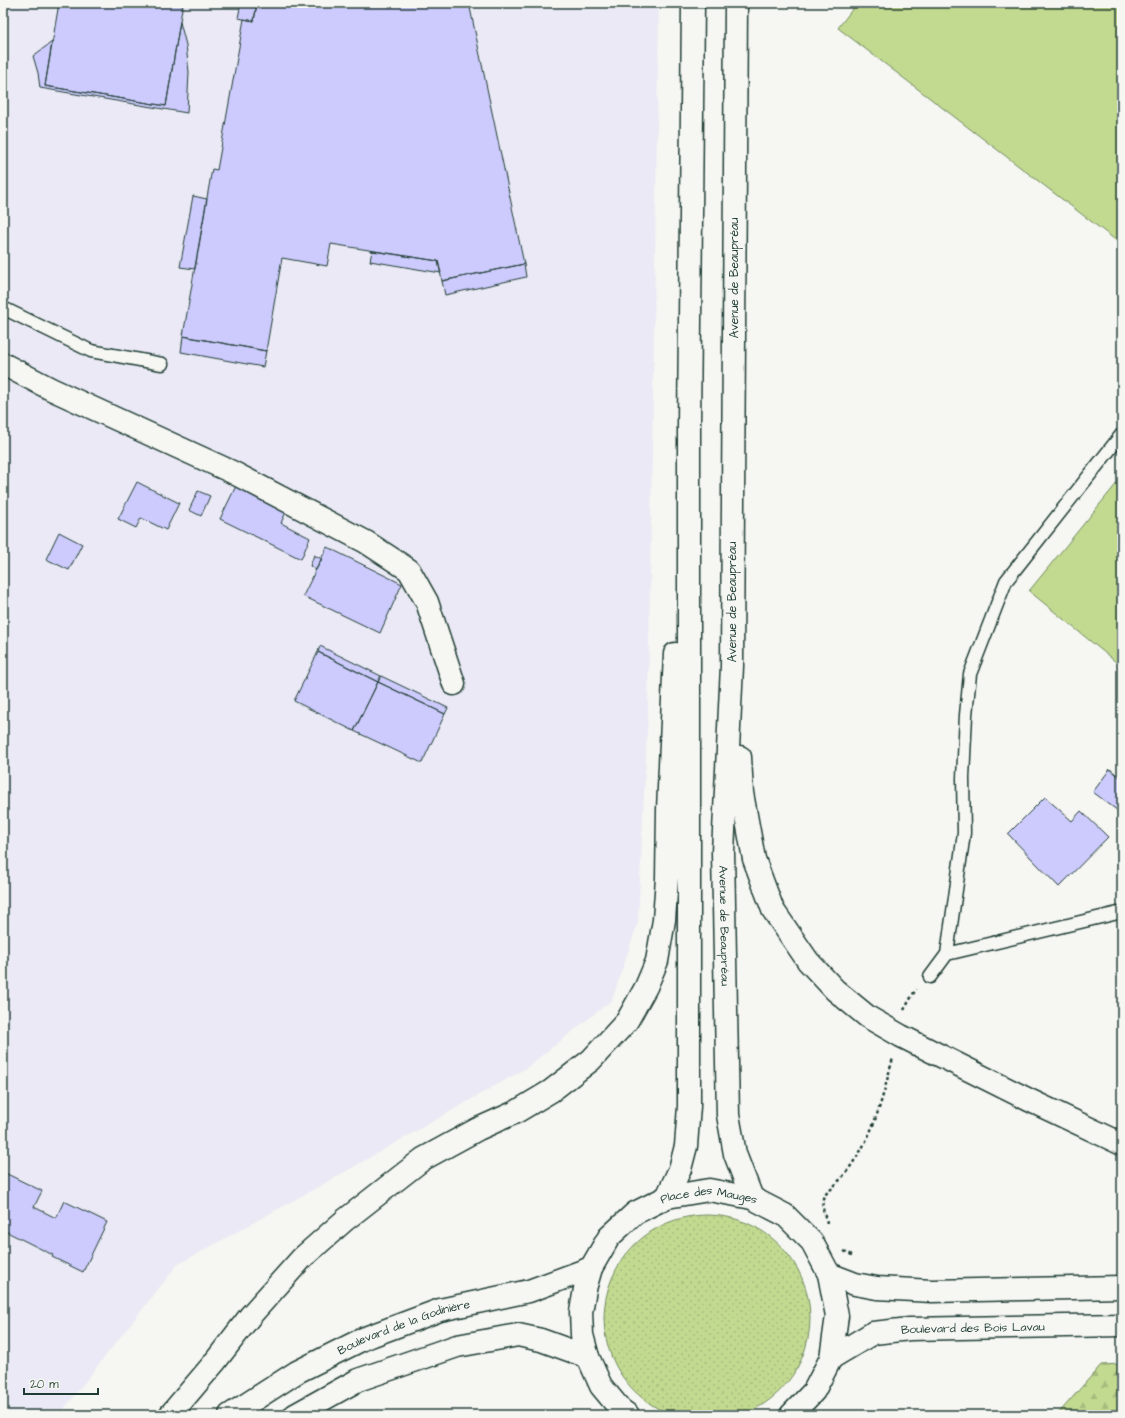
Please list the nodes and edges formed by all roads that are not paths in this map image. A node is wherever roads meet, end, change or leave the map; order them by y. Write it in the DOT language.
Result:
graph roads {
  1 [pos="693,3"];
  2 [pos="736,3"];
  3 [pos="3,308"];
  4 [pos="3,364"];
  5 [pos="162,364"];
  6 [pos="1122,434"];
  7 [pos="689,519"];
  8 [pos="732,666"];
  9 [pos="454,684"];
  10 [pos="1122,912"];
  11 [pos="947,954"];
  12 [pos="930,978"];
  13 [pos="1122,1144"];
  14 [pos="667,1197"];
  15 [pos="752,1198"];
  16 [pos="591,1268"];
  17 [pos="829,1274"];
  18 [pos="1122,1287"];
  19 [pos="1122,1325"];
  20 [pos="588,1357"];
  21 [pos="831,1358"];
  22 [pos="170,1415"];
  23 [pos="230,1415"];
  24 [pos="295,1415"];
  25 [pos="628,1415"];
  26 [pos="791,1415"];
  1 -- 7 [label="main road"];
  2 -- 8 [label="main road, Avenue de Beaupréau"];
  3 -- 5 [label="lane"];
  4 -- 9 [label="main road"];
  6 -- 11 [label="lane"];
  7 -- 14 [label="main road"];
  7 -- 22 [label="main road"];
  8 -- 13 [label="main road"];
  8 -- 15 [label="main road, Avenue de Beaupréau"];
  10 -- 11 [label="lane"];
  11 -- 12 [label="lane"];
  14 -- 15 [label="main road, Place des Mauges"];
  14 -- 16 [label="main road, Place des Mauges"];
  15 -- 17 [label="main road, Place des Mauges"];
  16 -- 20 [label="main road, Place des Mauges"];
  16 -- 23 [label="main road, Boulevard de la Godinière"];
  17 -- 18 [label="main road"];
  17 -- 21 [label="main road, Place des Mauges"];
  19 -- 21 [label="main road, Boulevard des Bois Lavau"];
  20 -- 24 [label="main road"];
  20 -- 25 [label="main road, Place des Mauges"];
  21 -- 26 [label="main road, Place des Mauges"];
}
